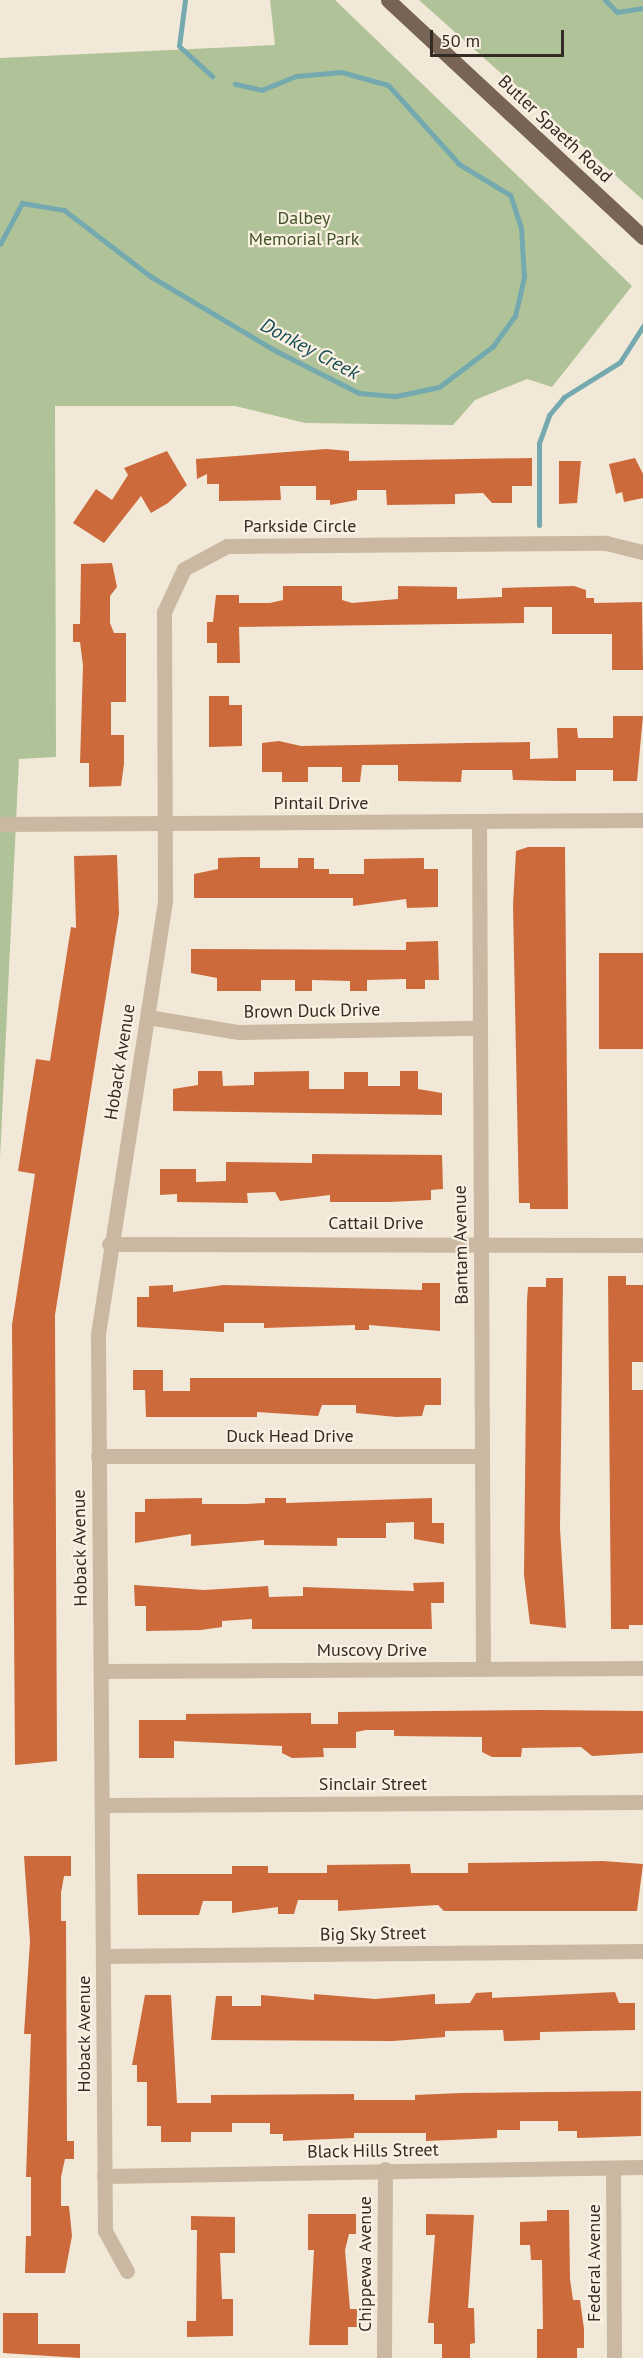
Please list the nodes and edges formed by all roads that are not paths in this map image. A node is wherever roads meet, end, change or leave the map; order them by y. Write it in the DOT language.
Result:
graph roads {
  1 [pos="388,0"];
  2 [pos="643,237"];
  3 [pos="643,552"];
  4 [pos="643,820"];
  5 [pos="479,821"];
  6 [pos="0,824"];
  7 [pos="165,824"];
  8 [pos="148,1017"];
  9 [pos="477,1028"];
  10 [pos="481,1241"];
  11 [pos="109,1244"];
  12 [pos="643,1245"];
  13 [pos="99,1456"];
  14 [pos="481,1456"];
  15 [pos="643,1668"];
  16 [pos="483,1669"];
  17 [pos="101,1671"];
  18 [pos="643,1802"];
  19 [pos="103,1805"];
  20 [pos="643,1951"];
  21 [pos="103,1956"];
  22 [pos="643,2167"];
  23 [pos="613,2168"];
  24 [pos="385,2169"];
  25 [pos="104,2176"];
  26 [pos="127,2271"];
  27 [pos="384,2358"];
  28 [pos="614,2358"];
  1 -- 2 [label="main road, Butler Spaeth Road"];
  3 -- 7 [label="street, Parkside Circle"];
  4 -- 5 [label="street, Pintail Drive"];
  5 -- 7 [label="street, Pintail Drive"];
  5 -- 9 [label="street, Bantam Avenue"];
  6 -- 7 [label="street, Pintail Drive"];
  7 -- 8 [label="street, Hoback Avenue"];
  8 -- 9 [label="street, Brown Duck Drive"];
  8 -- 11 [label="street, Hoback Avenue"];
  9 -- 10 [label="street, Bantam Avenue"];
  10 -- 11 [label="street, Cattail Drive"];
  10 -- 12 [label="street, Cattail Drive"];
  10 -- 14 [label="street, Bantam Avenue"];
  11 -- 13 [label="street, Hoback Avenue"];
  13 -- 14 [label="street, Duck Head Drive"];
  13 -- 17 [label="street, Hoback Avenue"];
  14 -- 16 [label="street, Bantam Avenue"];
  15 -- 16 [label="street, Muscovy Drive"];
  16 -- 17 [label="street, Muscovy Drive"];
  17 -- 19 [label="street, Hoback Avenue"];
  18 -- 19 [label="street, Sinclair Street"];
  19 -- 21 [label="street, Hoback Avenue"];
  20 -- 21 [label="street, Big Sky Street"];
  21 -- 25 [label="street, Hoback Avenue"];
  22 -- 23 [label="street, Black Hills Street"];
  23 -- 24 [label="street, Black Hills Street"];
  23 -- 28 [label="street, Federal Avenue"];
  24 -- 25 [label="street, Black Hills Street"];
  24 -- 27 [label="street, Chippewa Avenue"];
  25 -- 26 [label="street, Hoback Avenue"];
}
